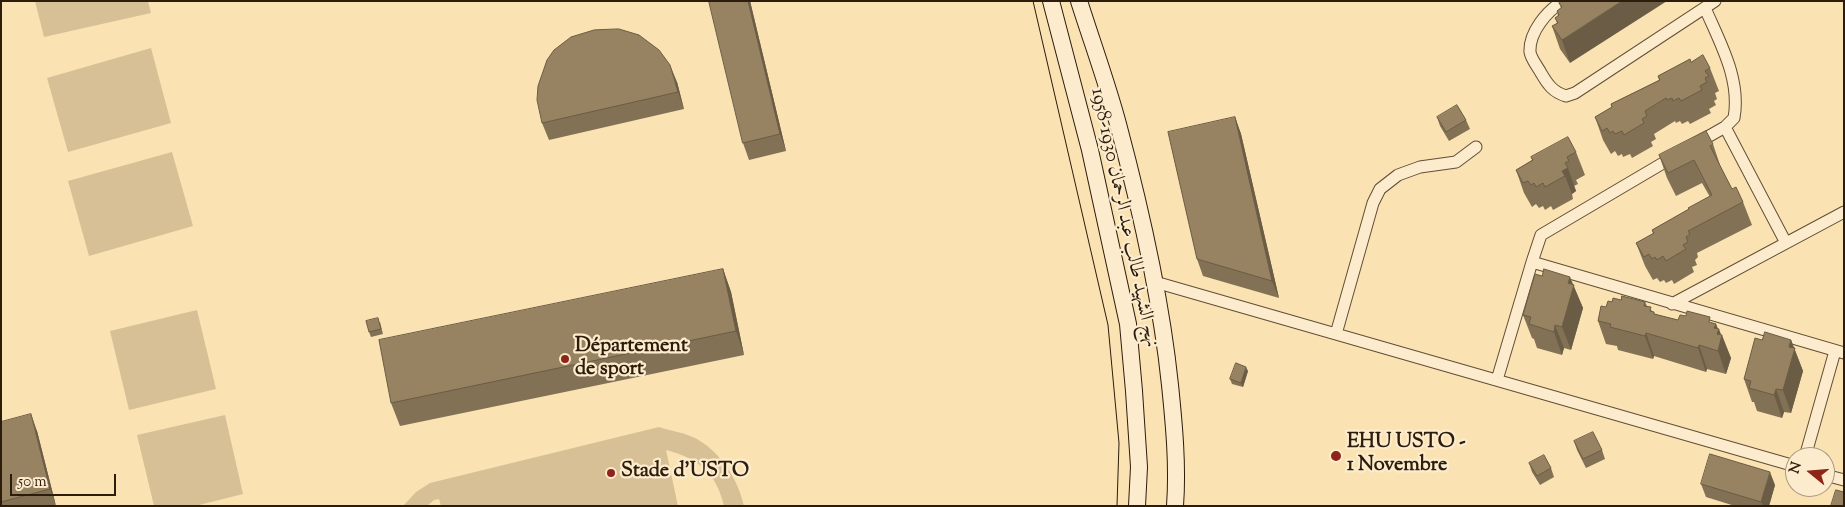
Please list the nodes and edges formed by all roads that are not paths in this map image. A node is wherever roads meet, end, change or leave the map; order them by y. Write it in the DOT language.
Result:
graph roads {
  1 [pos="1051,1"];
  2 [pos="1079,1"];
  3 [pos="1563,1"];
  4 [pos="1715,1"];
  5 [pos="1705,8"];
  6 [pos="1725,127"];
  7 [pos="1476,147"];
  8 [pos="1844,212"];
  9 [pos="1786,243"];
  10 [pos="1532,262"];
  11 [pos="1155,282"];
  12 [pos="1672,304"];
  13 [pos="1336,334"];
  14 [pos="1839,352"];
  15 [pos="1497,380"];
  16 [pos="1807,447"];
  17 [pos="1785,463"];
  18 [pos="1137,506"];
  19 [pos="1175,506"];
  1 -- 18 [label="main road, نهج الشهيد طالب عبد الرحمان 1930-1958"];
  2 -- 11 [label="main road, نهج الشهيد طالب عبد الرحمان 1930-1958"];
  3 -- 5 [label="street"];
  4 -- 5 [label="street"];
  5 -- 6 [label="street"];
  6 -- 9 [label="street"];
  6 -- 10 [label="street"];
  7 -- 13 [label="street"];
  8 -- 9 [label="street"];
  9 -- 12 [label="street"];
  10 -- 12 [label="street"];
  10 -- 15 [label="street"];
  11 -- 13 [label="street"];
  11 -- 19 [label="main road, نهج الشهيد طالب عبد الرحمان 1930-1958"];
  12 -- 14 [label="street"];
  13 -- 15 [label="street"];
  14 -- 16 [label="street"];
  15 -- 17 [label="street"];
}
